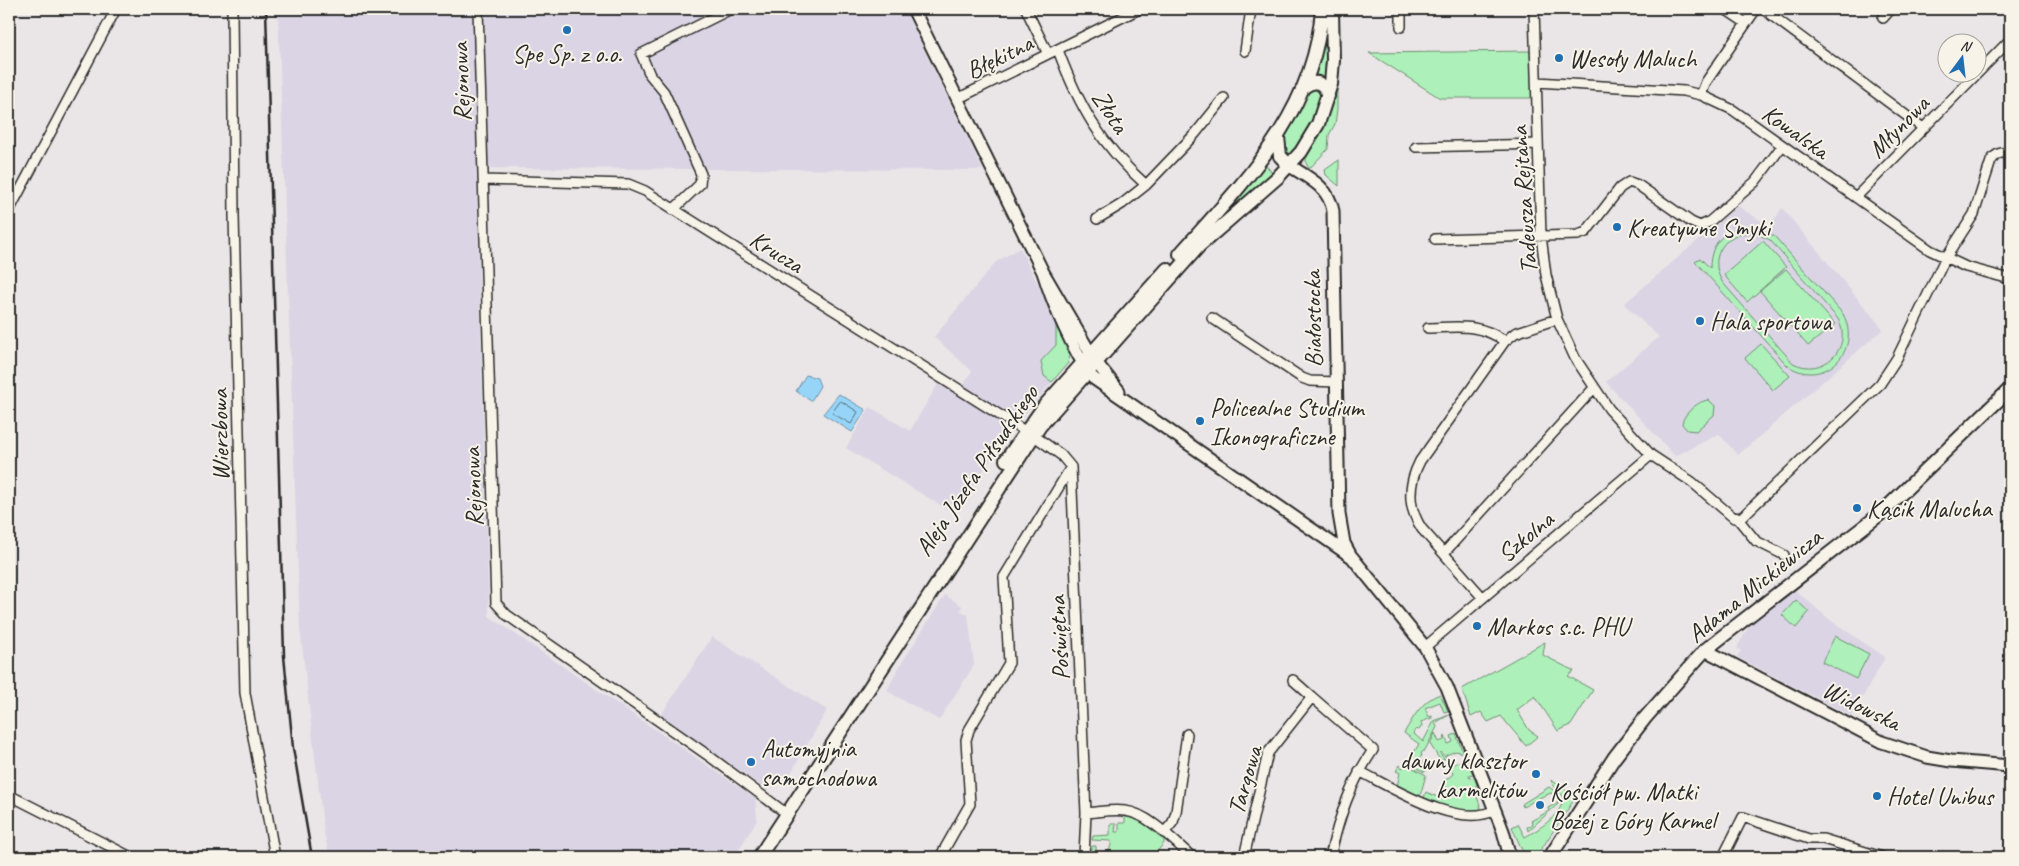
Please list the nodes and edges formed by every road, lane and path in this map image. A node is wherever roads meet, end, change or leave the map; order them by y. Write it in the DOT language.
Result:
graph roads {
  1 [pos="116,9"];
  2 [pos="232,9"];
  3 [pos="478,9"];
  4 [pos="731,9"];
  5 [pos="912,9"];
  6 [pos="1026,9"];
  7 [pos="1137,9"];
  8 [pos="1251,9"];
  9 [pos="1322,9"];
  10 [pos="1332,9"];
  11 [pos="1401,9"];
  12 [pos="1534,9"];
  13 [pos="1724,9"];
  14 [pos="1756,9"];
  15 [pos="1764,9"];
  16 [pos="1890,9"];
  17 [pos="1883,18"];
  18 [pos="1746,23"];
  19 [pos="1401,26"];
  20 [pos="2010,40"];
  21 [pos="1058,50"];
  22 [pos="1246,51"];
  23 [pos="1048,54"];
  24 [pos="1537,82"];
  25 [pos="1304,87"];
  26 [pos="1701,94"];
  27 [pos="1328,96"];
  28 [pos="1224,98"];
  29 [pos="957,99"];
  30 [pos="1923,128"];
  31 [pos="1278,137"];
  32 [pos="1538,144"];
  33 [pos="1416,146"];
  34 [pos="1782,146"];
  35 [pos="1301,152"];
  36 [pos="2010,153"];
  37 [pos="1290,166"];
  38 [pos="1309,178"];
  39 [pos="484,180"];
  40 [pos="1146,185"];
  41 [pos="1856,197"];
  42 [pos="673,210"];
  43 [pos="9,211"];
  44 [pos="1097,218"];
  45 [pos="1541,236"];
  46 [pos="1435,239"];
  47 [pos="1945,259"];
  48 [pos="2010,279"];
  49 [pos="1212,318"];
  50 [pos="1557,319"];
  51 [pos="1428,328"];
  52 [pos="1505,341"];
  53 [pos="1089,361"];
  54 [pos="1336,382"];
  55 [pos="1594,388"];
  56 [pos="2010,389"];
  57 [pos="1029,433"];
  58 [pos="1651,455"];
  59 [pos="1071,467"];
  60 [pos="1740,518"];
  61 [pos="1444,553"];
  62 [pos="1784,555"];
  63 [pos="1352,557"];
  64 [pos="1483,598"];
  65 [pos="1425,647"];
  66 [pos="1705,650"];
  67 [pos="1294,680"];
  68 [pos="1312,697"];
  69 [pos="1188,734"];
  70 [pos="2010,766"];
  71 [pos="1359,771"];
  72 [pos="9,796"];
  73 [pos="1495,810"];
  74 [pos="784,812"];
  75 [pos="1086,813"];
  76 [pos="1164,833"];
  77 [pos="1556,851"];
  78 [pos="131,857"];
  79 [pos="275,857"];
  80 [pos="750,857"];
  81 [pos="759,857"];
  82 [pos="940,857"];
  83 [pos="1084,857"];
  84 [pos="1192,857"];
  85 [pos="1244,857"];
  86 [pos="1330,857"];
  87 [pos="1510,857"];
  88 [pos="1550,857"];
  89 [pos="1722,857"];
  90 [pos="1882,857"];
  1 -- 43 [label="street"];
  2 -- 79 [label="street, Wierzbowa"];
  3 -- 39 [label="street, Rejonowa"];
  4 -- 42 [label="street"];
  5 -- 29 [label="street"];
  6 -- 23 [label="street"];
  7 -- 21 [label="street, Błękitna"];
  8 -- 22 [label="street"];
  9 -- 25 [label="main road"];
  10 -- 27 [label="main road"];
  11 -- 19 [label="street"];
  12 -- 24 [label="street, Tadeusza Rejtana"];
  13 -- 18 [label="street"];
  14 -- 18 [label="street"];
  15 -- 30 [label="street"];
  16 -- 17 [label="street"];
  18 -- 26 [label="street"];
  20 -- 30 [label="street, Młynowa"];
  21 -- 23 [label="street, Błękitna"];
  21 -- 40 [label="street, Złota"];
  23 -- 29 [label="street, Błękitna"];
  24 -- 26 [label="street, Kowalska"];
  24 -- 32 [label="street, Tadeusza Rejtana"];
  25 -- 27 [label="main road"];
  25 -- 31 [label="main road"];
  26 -- 34 [label="street, Kowalska"];
  27 -- 35 [label="main road"];
  28 -- 40 [label="street"];
  29 -- 53 [label="street"];
  30 -- 41 [label="street, Młynowa"];
  31 -- 37 [label="main road"];
  31 -- 53 [label="main road, Aleja Józefa Piłsudskiego"];
  32 -- 33 [label="street"];
  32 -- 45 [label="street, Tadeusza Rejtana"];
  34 -- 41 [label="street, Kowalska"];
  34 -- 45 [label="street"];
  35 -- 37 [label="main road, Aleja Józefa Piłsudskiego"];
  35 -- 38 [label="street, Białostocka"];
  36 -- 47 [label="street"];
  37 -- 38 [label="street, Białostocka"];
  37 -- 53 [label="main road, Aleja Józefa Piłsudskiego"];
  38 -- 54 [label="street, Białostocka"];
  39 -- 42 [label="street, Krucza"];
  39 -- 74 [label="street, Rejonowa"];
  40 -- 44 [label="street"];
  41 -- 47 [label="street, Kowalska"];
  42 -- 57 [label="street, Krucza"];
  45 -- 46 [label="street"];
  45 -- 50 [label="street, Tadeusza Rejtana"];
  47 -- 48 [label="street, Kowalska"];
  47 -- 60 [label="street"];
  49 -- 54 [label="street"];
  50 -- 52 [label="street"];
  50 -- 55 [label="street, Tadeusza Rejtana"];
  51 -- 52 [label="street"];
  52 -- 61 [label="street"];
  53 -- 57 [label="main road, Aleja Józefa Piłsudskiego"];
  53 -- 63 [label="street"];
  54 -- 63 [label="street, Białostocka"];
  55 -- 58 [label="street, Tadeusza Rejtana"];
  55 -- 61 [label="street"];
  56 -- 66 [label="main road, Adama Mickiewicza"];
  57 -- 59 [label="street"];
  57 -- 74 [label="main road, Aleja Józefa Piłsudskiego"];
  58 -- 60 [label="street, Tadeusza Rejtana"];
  58 -- 64 [label="street, Szkolna"];
  59 -- 75 [label="street, Poświętna"];
  59 -- 82 [label="street"];
  60 -- 62 [label="street, Tadeusza Rejtana"];
  61 -- 64 [label="street"];
  63 -- 65 [label="street"];
  64 -- 65 [label="street, Szkolna"];
  65 -- 73 [label="street"];
  66 -- 70 [label="street, Widowska"];
  66 -- 77 [label="main road, Adama Mickiewicza"];
  67 -- 68 [label="street"];
  68 -- 71 [label="street"];
  68 -- 85 [label="street, Targowa"];
  69 -- 76 [label="street"];
  71 -- 73 [label="street"];
  71 -- 86 [label="street"];
  72 -- 78 [label="street"];
  73 -- 87 [label="street"];
  74 -- 80 [label="main road, Aleja Józefa Piłsudskiego"];
  74 -- 81 [label="main road, Aleja Józefa Piłsudskiego"];
  75 -- 76 [label="street"];
  75 -- 83 [label="street, Poświętna"];
  76 -- 84 [label="street"];
  77 -- 88 [label="main road, Adama Mickiewicza"];
  89 -- 90 [label="street"];
}
